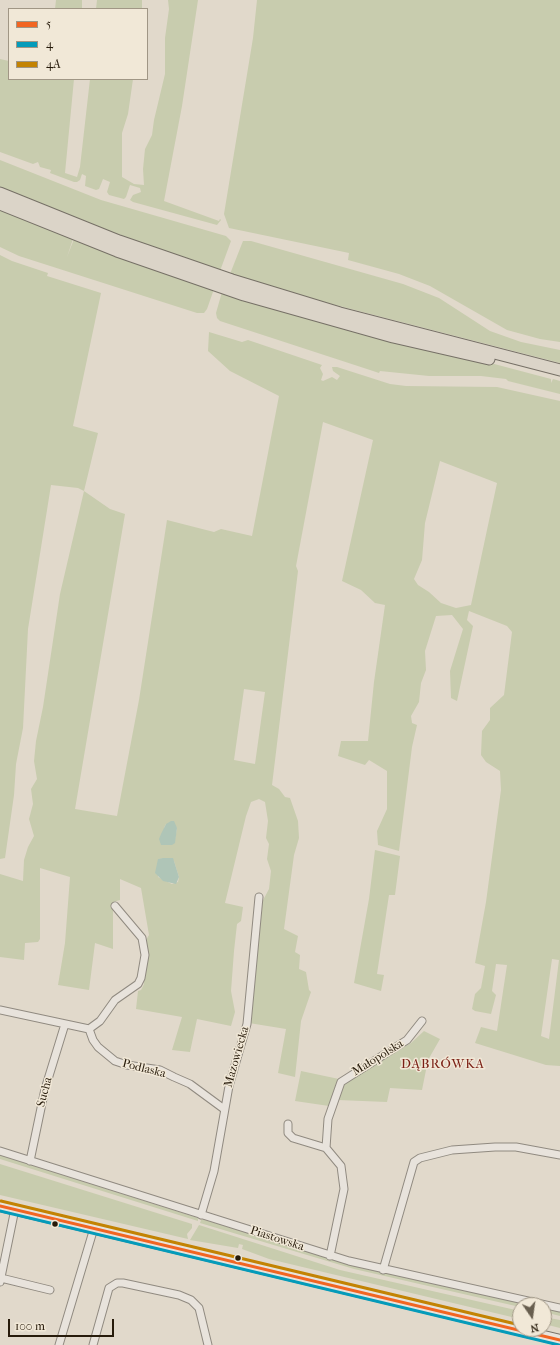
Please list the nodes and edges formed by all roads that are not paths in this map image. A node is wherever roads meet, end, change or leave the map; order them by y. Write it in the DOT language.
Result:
graph roads {
  1 [pos="0,193"];
  2 [pos="0,204"];
  3 [pos="560,370"];
  4 [pos="560,376"];
  5 [pos="259,897"];
  6 [pos="115,906"];
  7 [pos="0,1010"];
  8 [pos="422,1021"];
  9 [pos="65,1024"];
  10 [pos="89,1029"];
  11 [pos="224,1109"];
  12 [pos="288,1124"];
  13 [pos="326,1148"];
  14 [pos="0,1151"];
  15 [pos="560,1155"];
  16 [pos="30,1161"];
  17 [pos="0,1206"];
  18 [pos="15,1209"];
  19 [pos="201,1215"];
  20 [pos="94,1228"];
  21 [pos="330,1256"];
  22 [pos="2,1260"];
  23 [pos="383,1270"];
  24 [pos="0,1280"];
  25 [pos="50,1290"];
  26 [pos="560,1308"];
  27 [pos="560,1340"];
  28 [pos="59,1345"];
  29 [pos="93,1345"];
  30 [pos="208,1345"];
  1 -- 3 [label="main road"];
  2 -- 4 [label="main road"];
  5 -- 11 [label="street, Mazowiecka"];
  6 -- 10 [label="street"];
  7 -- 9 [label="street"];
  8 -- 13 [label="street, Małopolska"];
  9 -- 10 [label="street"];
  9 -- 16 [label="street, Sucha"];
  10 -- 11 [label="street, Podlaska"];
  11 -- 19 [label="street, Mazowiecka"];
  12 -- 13 [label="street"];
  13 -- 21 [label="street"];
  14 -- 16 [label="street, Piastowska"];
  15 -- 23 [label="street"];
  16 -- 19 [label="street, Piastowska"];
  17 -- 18 [label="main road"];
  18 -- 20 [label="main road"];
  18 -- 22 [label="street"];
  19 -- 21 [label="street, Piastowska"];
  20 -- 27 [label="main road"];
  20 -- 28 [label="street"];
  21 -- 23 [label="street, Piastowska"];
  22 -- 24 [label="street"];
  23 -- 26 [label="street, Piastowska"];
  24 -- 25 [label="street"];
  29 -- 30 [label="street"];
}
